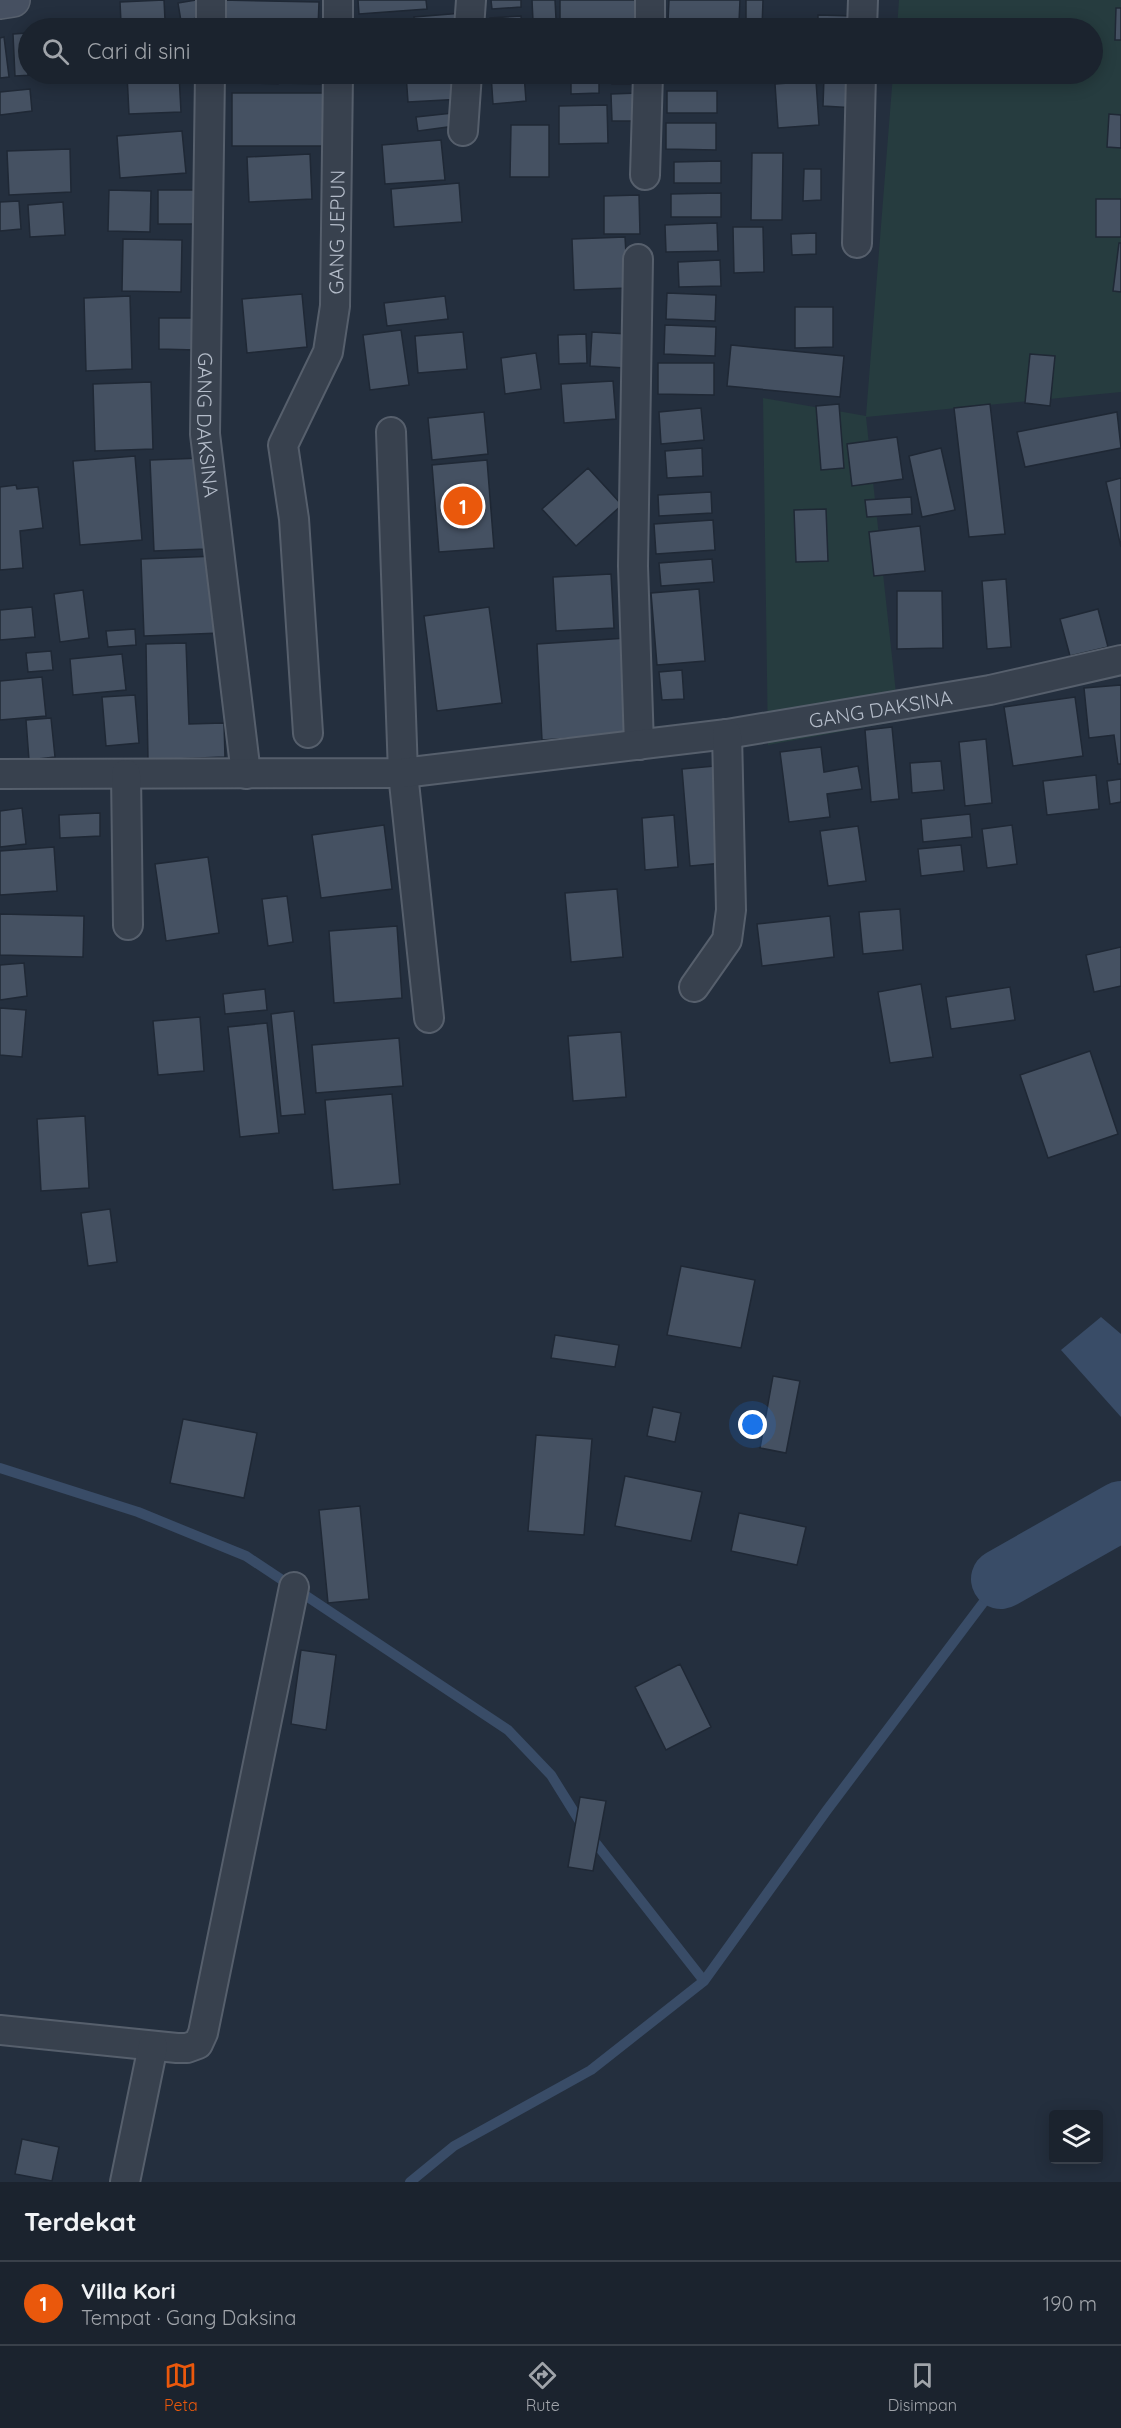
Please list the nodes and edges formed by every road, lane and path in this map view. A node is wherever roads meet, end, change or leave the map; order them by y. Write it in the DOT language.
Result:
graph roads {
  1 [pos="13,0"];
  2 [pos="212,0"];
  3 [pos="338,0"];
  4 [pos="471,0"];
  5 [pos="650,0"];
  6 [pos="863,0"];
  7 [pos="0,2"];
  8 [pos="211,18"];
  9 [pos="338,18"];
  10 [pos="470,18"];
  11 [pos="650,18"];
  12 [pos="862,18"];
  13 [pos="210,84"];
  14 [pos="338,84"];
  15 [pos="465,84"];
  16 [pos="648,84"];
  17 [pos="861,84"];
  18 [pos="463,131"];
  19 [pos="645,175"];
  20 [pos="857,243"];
  21 [pos="638,259"];
  22 [pos="391,432"];
  23 [pos="1121,660"];
  24 [pos="308,733"];
  25 [pos="727,734"];
  26 [pos="639,745"];
  27 [pos="403,773"];
  28 [pos="0,774"];
  29 [pos="126,774"];
  30 [pos="246,774"];
  31 [pos="128,925"];
  32 [pos="693,987"];
  33 [pos="429,1018"];
  34 [pos="294,1587"];
  35 [pos="0,2030"];
  36 [pos="153,2046"];
  37 [pos="125,2182"];
  1 -- 7 [label="street"];
  2 -- 8 [label="street"];
  3 -- 9 [label="street"];
  4 -- 10 [label="street"];
  5 -- 11 [label="street"];
  6 -- 12 [label="street"];
  13 -- 30 [label="street, GANG DAKSINA"];
  14 -- 24 [label="street, GANG JEPUN"];
  15 -- 18 [label="street"];
  16 -- 19 [label="street"];
  17 -- 20 [label="street"];
  21 -- 26 [label="street"];
  22 -- 27 [label="street"];
  23 -- 25 [label="street, GANG DAKSINA"];
  25 -- 26 [label="street, GANG DAKSINA"];
  25 -- 32 [label="street"];
  26 -- 27 [label="street, GANG DAKSINA"];
  27 -- 30 [label="street, GANG DAKSINA"];
  27 -- 33 [label="street"];
  28 -- 29 [label="street, GANG DAKSINA"];
  29 -- 30 [label="street, GANG DAKSINA"];
  29 -- 31 [label="street"];
  34 -- 36 [label="street"];
  35 -- 36 [label="street"];
  36 -- 37 [label="street"];
}
